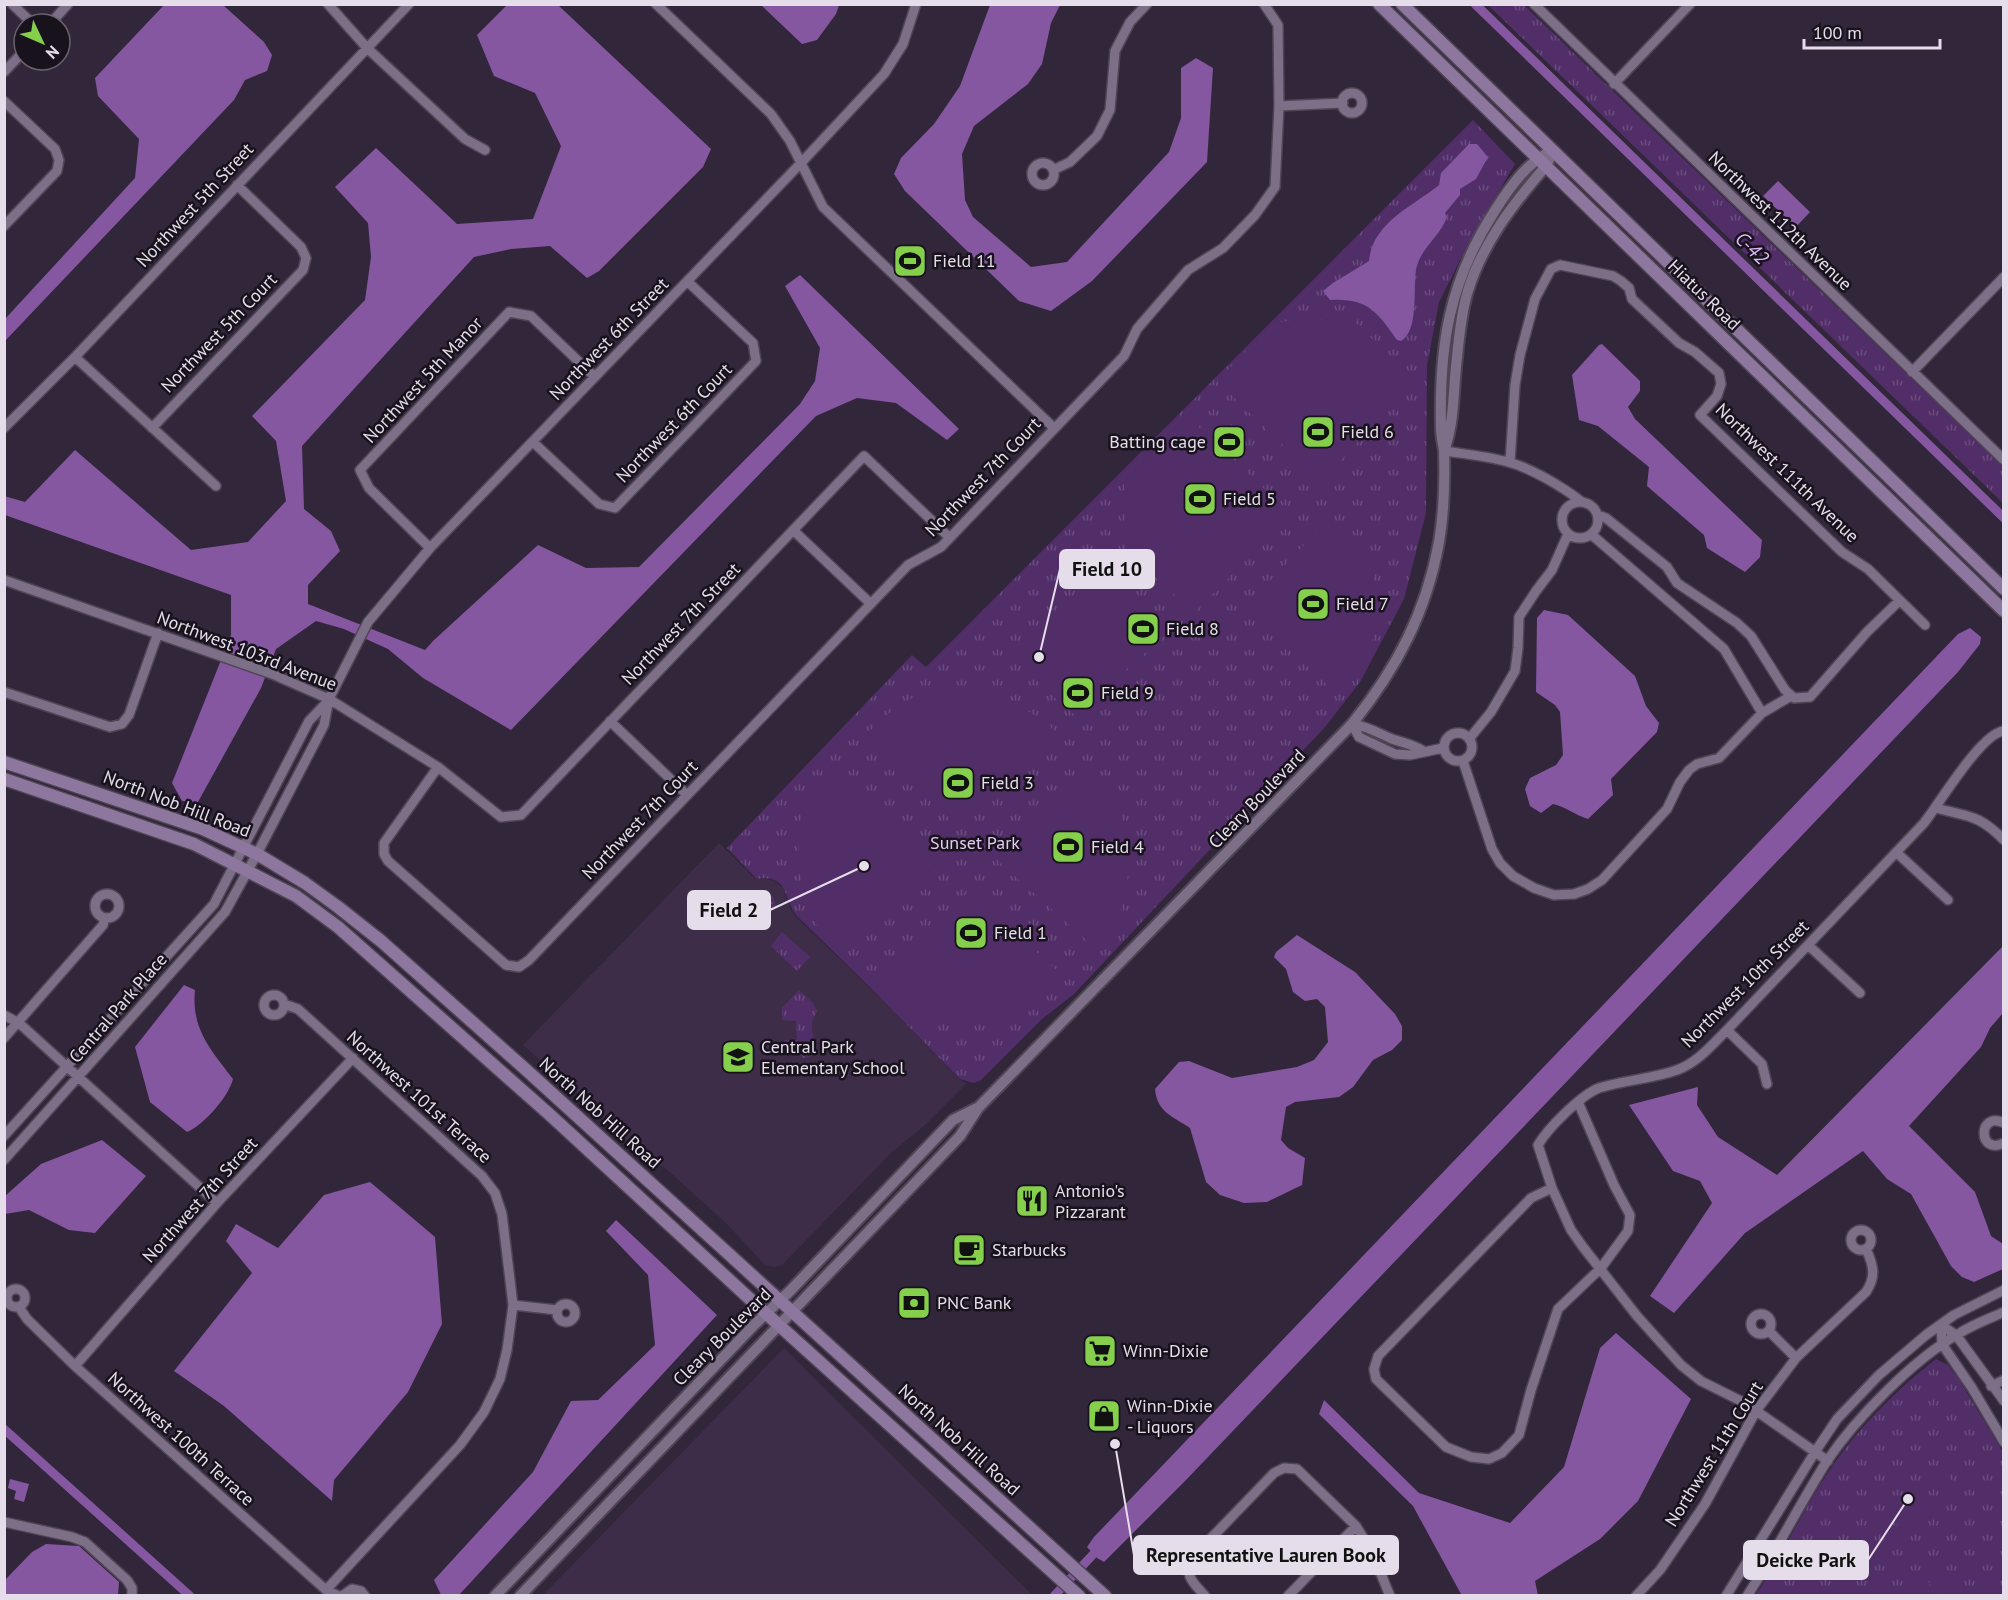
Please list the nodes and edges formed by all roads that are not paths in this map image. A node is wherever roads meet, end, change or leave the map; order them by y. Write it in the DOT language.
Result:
graph roads {
  1 [pos="328,4"];
  2 [pos="409,4"];
  3 [pos="656,4"];
  4 [pos="916,4"];
  5 [pos="1147,4"];
  6 [pos="1264,4"];
  7 [pos="1379,4"];
  8 [pos="1402,4"];
  9 [pos="1534,4"];
  10 [pos="1690,4"];
  11 [pos="367,48"];
  12 [pos="1614,84"];
  13 [pos="4,101"];
  14 [pos="1343,103"];
  15 [pos="1279,106"];
  16 [pos="485,150"];
  17 [pos="1552,150"];
  18 [pos="1542,162"];
  19 [pos="801,164"];
  20 [pos="1053,170"];
  21 [pos="237,185"];
  22 [pos="4,226"];
  23 [pos="2004,277"];
  24 [pos="687,281"];
  25 [pos="75,357"];
  26 [pos="1912,372"];
  27 [pos="595,377"];
  28 [pos="4,428"];
  29 [pos="152,428"];
  30 [pos="1054,428"];
  31 [pos="533,442"];
  32 [pos="1444,451"];
  33 [pos="2004,460"];
  34 [pos="1510,462"];
  35 [pos="216,486"];
  36 [pos="1582,502"];
  37 [pos="1598,515"];
  38 [pos="793,530"];
  39 [pos="1568,534"];
  40 [pos="1592,535"];
  41 [pos="949,537"];
  42 [pos="430,548"];
  43 [pos="4,580"];
  44 [pos="2004,589"];
  45 [pos="1899,601"];
  46 [pos="871,604"];
  47 [pos="2004,610"];
  48 [pos="1925,625"];
  49 [pos="158,633"];
  50 [pos="4,692"];
  51 [pos="1791,696"];
  52 [pos="329,699"];
  53 [pos="1762,713"];
  54 [pos="610,722"];
  55 [pos="1352,724"];
  56 [pos="2002,731"];
  57 [pos="1469,739"];
  58 [pos="1443,748"];
  59 [pos="1463,761"];
  60 [pos="4,762"];
  61 [pos="438,767"];
  62 [pos="4,779"];
  63 [pos="687,794"];
  64 [pos="1936,808"];
  65 [pos="521,815"];
  66 [pos="2004,840"];
  67 [pos="243,848"];
  68 [pos="1896,852"];
  69 [pos="257,854"];
  70 [pos="235,864"];
  71 [pos="248,870"];
  72 [pos="1948,900"];
  73 [pos="105,918"];
  74 [pos="1808,945"];
  75 [pos="1860,993"];
  76 [pos="284,1004"];
  77 [pos="4,1015"];
  78 [pos="19,1023"];
  79 [pos="1727,1030"];
  80 [pos="4,1038"];
  81 [pos="353,1058"];
  82 [pos="67,1066"];
  83 [pos="79,1078"];
  84 [pos="1767,1084"];
  85 [pos="1578,1102"];
  86 [pos="978,1108"];
  87 [pos="2004,1123"];
  88 [pos="4,1136"];
  89 [pos="2004,1143"];
  90 [pos="4,1160"];
  91 [pos="1552,1188"];
  92 [pos="217,1203"];
  93 [pos="1866,1249"];
  94 [pos="1600,1268"];
  95 [pos="2004,1290"];
  96 [pos="779,1302"];
  97 [pos="513,1305"];
  98 [pos="19,1307"];
  99 [pos="557,1310"];
  100 [pos="791,1312"];
  101 [pos="2004,1312"];
  102 [pos="766,1314"];
  103 [pos="779,1325"];
  104 [pos="1941,1325"];
  105 [pos="1768,1331"];
  106 [pos="1956,1335"];
  107 [pos="1942,1344"];
  108 [pos="1796,1358"];
  109 [pos="75,1366"];
  110 [pos="2004,1380"];
  111 [pos="1991,1386"];
  112 [pos="2004,1401"];
  113 [pos="1756,1411"];
  114 [pos="2004,1442"];
  115 [pos="1815,1452"];
  116 [pos="1828,1461"];
  117 [pos="4,1522"];
  118 [pos="1356,1526"];
  119 [pos="326,1590"];
  120 [pos="1079,1595"];
  121 [pos="132,1596"];
  122 [pos="341,1596"];
  123 [pos="365,1596"];
  124 [pos="495,1596"];
  125 [pos="519,1596"];
  126 [pos="1105,1596"];
  127 [pos="1205,1596"];
  128 [pos="1288,1596"];
  129 [pos="1390,1596"];
  130 [pos="1636,1596"];
  131 [pos="1726,1596"];
  132 [pos="1747,1596"];
  1 -- 11 [label="street"];
  2 -- 11 [label="street, Northwest 5th Street"];
  3 -- 19 [label="street"];
  4 -- 19 [label="street, Northwest 6th Street"];
  5 -- 20 [label="street"];
  6 -- 15 [label="street, Northwest 7th Court"];
  7 -- 18 [label="main road, Hiatus Road"];
  8 -- 17 [label="main road, Hiatus Road"];
  9 -- 12 [label="street, Northwest 112th Avenue"];
  10 -- 12 [label="street"];
  11 -- 16 [label="street"];
  11 -- 21 [label="street, Northwest 5th Street"];
  12 -- 26 [label="street, Northwest 112th Avenue"];
  13 -- 22 [label="street"];
  14 -- 15 [label="street"];
  15 -- 30 [label="street, Northwest 7th Court"];
  17 -- 18 [label="street, Cleary Boulevard"];
  17 -- 44 [label="main road, Hiatus Road"];
  18 -- 32 [label="street, Cleary Boulevard"];
  18 -- 47 [label="main road, Hiatus Road"];
  19 -- 24 [label="street, Northwest 6th Street"];
  19 -- 30 [label="street"];
  21 -- 25 [label="street, Northwest 5th Street"];
  21 -- 29 [label="street, Northwest 5th Court"];
  23 -- 26 [label="street"];
  24 -- 27 [label="street, Northwest 6th Street"];
  24 -- 31 [label="street, Northwest 6th Court"];
  25 -- 28 [label="street, Northwest 5th Street"];
  25 -- 29 [label="street"];
  26 -- 33 [label="street, Northwest 112th Avenue"];
  27 -- 31 [label="street, Northwest 6th Street"];
  27 -- 42 [label="street, Northwest 5th Manor"];
  29 -- 35 [label="street"];
  30 -- 41 [label="street, Northwest 7th Court"];
  31 -- 42 [label="street, Northwest 6th Street"];
  32 -- 34 [label="street"];
  32 -- 55 [label="street, Cleary Boulevard"];
  34 -- 36 [label="street"];
  34 -- 45 [label="street, Northwest 111th Avenue"];
  36 -- 37 [label="street"];
  36 -- 39 [label="street"];
  37 -- 40 [label="street"];
  37 -- 51 [label="street"];
  38 -- 41 [label="street, Northwest 7th Street"];
  38 -- 46 [label="street"];
  38 -- 54 [label="street, Northwest 7th Street"];
  39 -- 40 [label="street"];
  39 -- 57 [label="street"];
  40 -- 53 [label="street"];
  41 -- 46 [label="street, Northwest 7th Court"];
  42 -- 52 [label="street, Northwest 6th Street"];
  43 -- 49 [label="street, Northwest 103rd Avenue"];
  45 -- 48 [label="street, Northwest 111th Avenue"];
  45 -- 51 [label="street"];
  46 -- 63 [label="street, Northwest 7th Court"];
  49 -- 50 [label="street"];
  49 -- 52 [label="street, Northwest 103rd Avenue"];
  51 -- 53 [label="street"];
  52 -- 61 [label="street, Northwest 103rd Avenue"];
  52 -- 67 [label="street, Northwest 6th Street"];
  52 -- 69 [label="street, Northwest 6th Street"];
  53 -- 59 [label="street"];
  54 -- 63 [label="street"];
  54 -- 65 [label="street, Northwest 7th Street"];
  55 -- 58 [label="street"];
  55 -- 86 [label="street, Cleary Boulevard"];
  56 -- 64 [label="street, Northwest 10th Street"];
  57 -- 58 [label="street"];
  57 -- 59 [label="street"];
  58 -- 59 [label="street"];
  60 -- 67 [label="main road, North Nob Hill Road"];
  61 -- 63 [label="street, Northwest 7th Court"];
  61 -- 65 [label="street, Northwest 103rd Avenue"];
  62 -- 70 [label="main road, North Nob Hill Road"];
  64 -- 66 [label="street"];
  64 -- 68 [label="street, Northwest 10th Street"];
  67 -- 69 [label="main road, North Nob Hill Road"];
  67 -- 70 [label="street, Central Park Place"];
  68 -- 72 [label="street"];
  68 -- 74 [label="street, Northwest 10th Street"];
  69 -- 71 [label="street, Central Park Place"];
  69 -- 96 [label="main road, North Nob Hill Road"];
  70 -- 71 [label="main road, North Nob Hill Road"];
  70 -- 82 [label="street, Central Park Place"];
  71 -- 83 [label="street, Central Park Place"];
  71 -- 102 [label="main road, North Nob Hill Road"];
  73 -- 78 [label="street"];
  74 -- 75 [label="street"];
  74 -- 79 [label="street, Northwest 10th Street"];
  76 -- 81 [label="street, Northwest 101st Terrace"];
  77 -- 78 [label="street"];
  78 -- 80 [label="street"];
  78 -- 82 [label="street"];
  79 -- 84 [label="street"];
  79 -- 85 [label="street, Northwest 10th Street"];
  81 -- 92 [label="street, Northwest 7th Street"];
  81 -- 97 [label="street, Northwest 101st Terrace"];
  82 -- 83 [label="street"];
  82 -- 88 [label="street, Central Park Place"];
  83 -- 90 [label="street, Central Park Place"];
  83 -- 92 [label="street"];
  85 -- 91 [label="street, Northwest 10th Street"];
  85 -- 94 [label="street"];
  86 -- 96 [label="street, Cleary Boulevard"];
  86 -- 100 [label="street, Cleary Boulevard"];
  87 -- 89 [label="street"];
  91 -- 94 [label="street"];
  91 -- 94 [label="street"];
  92 -- 109 [label="street, Northwest 7th Street"];
  93 -- 108 [label="street, Northwest 11th Court"];
  94 -- 113 [label="street"];
  95 -- 104 [label="street"];
  96 -- 100 [label="main road, North Nob Hill Road"];
  96 -- 102 [label="street, Cleary Boulevard"];
  97 -- 99 [label="street"];
  97 -- 119 [label="street, Northwest 101st Terrace"];
  98 -- 109 [label="street, Northwest 100th Terrace"];
  100 -- 103 [label="street, Cleary Boulevard"];
  100 -- 126 [label="main road, North Nob Hill Road"];
  101 -- 106 [label="street"];
  102 -- 103 [label="main road, North Nob Hill Road"];
  102 -- 124 [label="street, Cleary Boulevard"];
  103 -- 120 [label="main road, North Nob Hill Road"];
  103 -- 125 [label="street, Cleary Boulevard"];
  104 -- 106 [label="street"];
  104 -- 107 [label="street"];
  104 -- 115 [label="street"];
  105 -- 108 [label="street"];
  106 -- 107 [label="street"];
  106 -- 111 [label="street"];
  107 -- 114 [label="street"];
  107 -- 116 [label="street"];
  108 -- 113 [label="street, Northwest 11th Court"];
  109 -- 119 [label="street, Northwest 100th Terrace"];
  110 -- 111 [label="street"];
  111 -- 112 [label="street"];
  113 -- 115 [label="street"];
  113 -- 130 [label="street, Northwest 11th Court"];
  115 -- 116 [label="street"];
  115 -- 131 [label="street"];
  116 -- 132 [label="street"];
  117 -- 121 [label="street"];
  118 -- 127 [label="street"];
  118 -- 128 [label="street"];
  118 -- 129 [label="street"];
  119 -- 122 [label="street, Northwest 100th Terrace"];
  122 -- 123 [label="street"];
}
